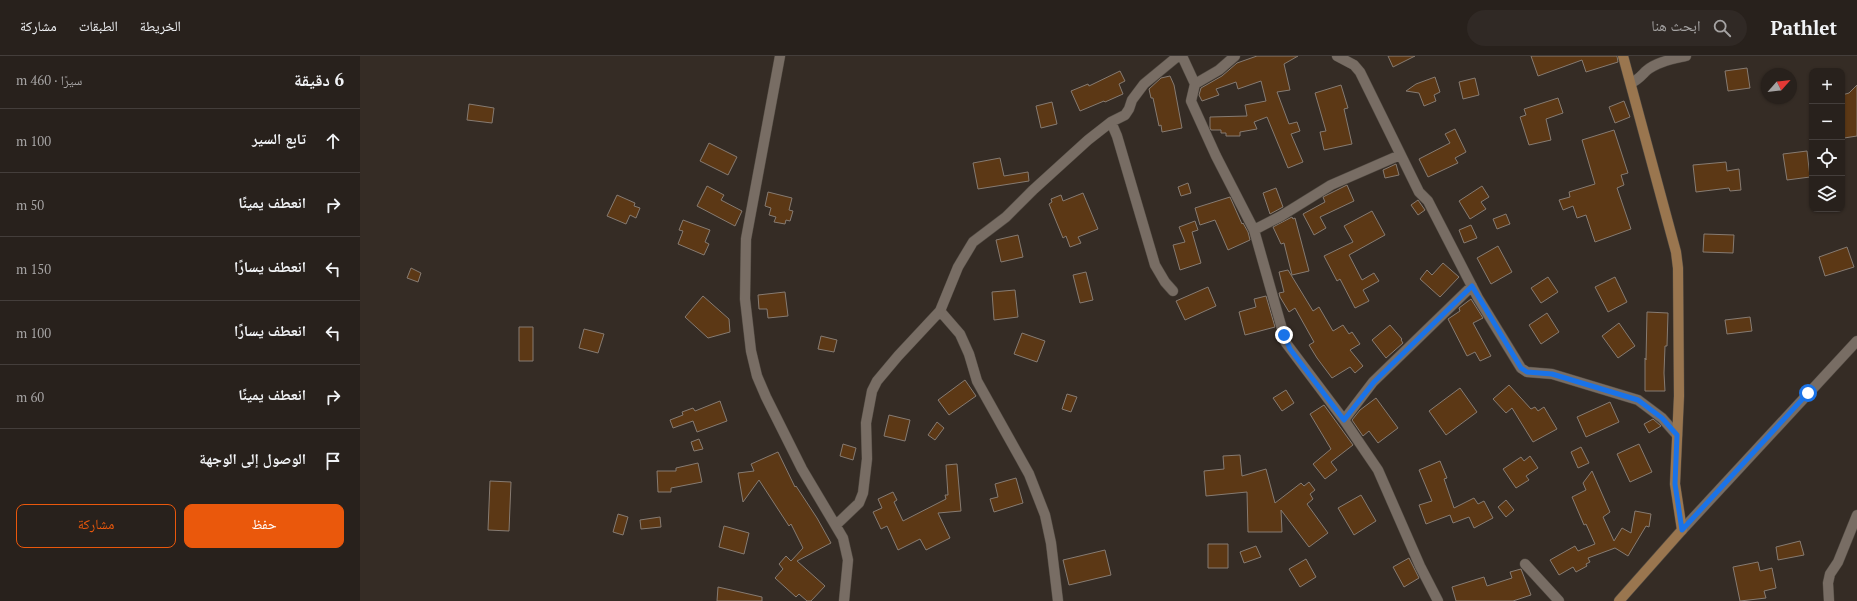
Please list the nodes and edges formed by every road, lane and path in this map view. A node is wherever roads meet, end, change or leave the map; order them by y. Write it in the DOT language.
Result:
graph roads {
  1 [pos="780,56"];
  2 [pos="1178,56"];
  3 [pos="1182,56"];
  4 [pos="1235,56"];
  5 [pos="1337,56"];
  6 [pos="1623,56"];
  7 [pos="1686,56"];
  8 [pos="1631,83"];
  9 [pos="1196,84"];
  10 [pos="1111,122"];
  11 [pos="1400,155"];
  12 [pos="1254,230"];
  13 [pos="1472,286"];
  14 [pos="1173,290"];
  15 [pos="940,311"];
  16 [pos="1857,340"];
  17 [pos="1344,420"];
  18 [pos="1677,435"];
  19 [pos="1857,515"];
  20 [pos="836,525"];
  21 [pos="1682,530"];
  22 [pos="1525,564"];
  23 [pos="844,601"];
  24 [pos="1058,601"];
  25 [pos="1438,601"];
  26 [pos="1559,601"];
  27 [pos="1619,601"];
  28 [pos="1829,601"];
  1 -- 20 [label="street"];
  2 -- 10 [label="street"];
  3 -- 9 [label="street"];
  4 -- 9 [label="street"];
  5 -- 11 [label="street"];
  6 -- 8 [label="street"];
  7 -- 8 [label="street"];
  8 -- 18 [label="street"];
  9 -- 12 [label="street"];
  10 -- 14 [label="street"];
  10 -- 15 [label="street"];
  11 -- 12 [label="street"];
  11 -- 13 [label="street"];
  12 -- 17 [label="street"];
  13 -- 17 [label="street"];
  13 -- 18 [label="street"];
  15 -- 20 [label="street"];
  15 -- 24 [label="street"];
  16 -- 21 [label="street"];
  17 -- 25 [label="street"];
  18 -- 21 [label="street"];
  19 -- 28 [label="street"];
  20 -- 23 [label="street"];
  21 -- 27 [label="street"];
  22 -- 26 [label="street"];
}
